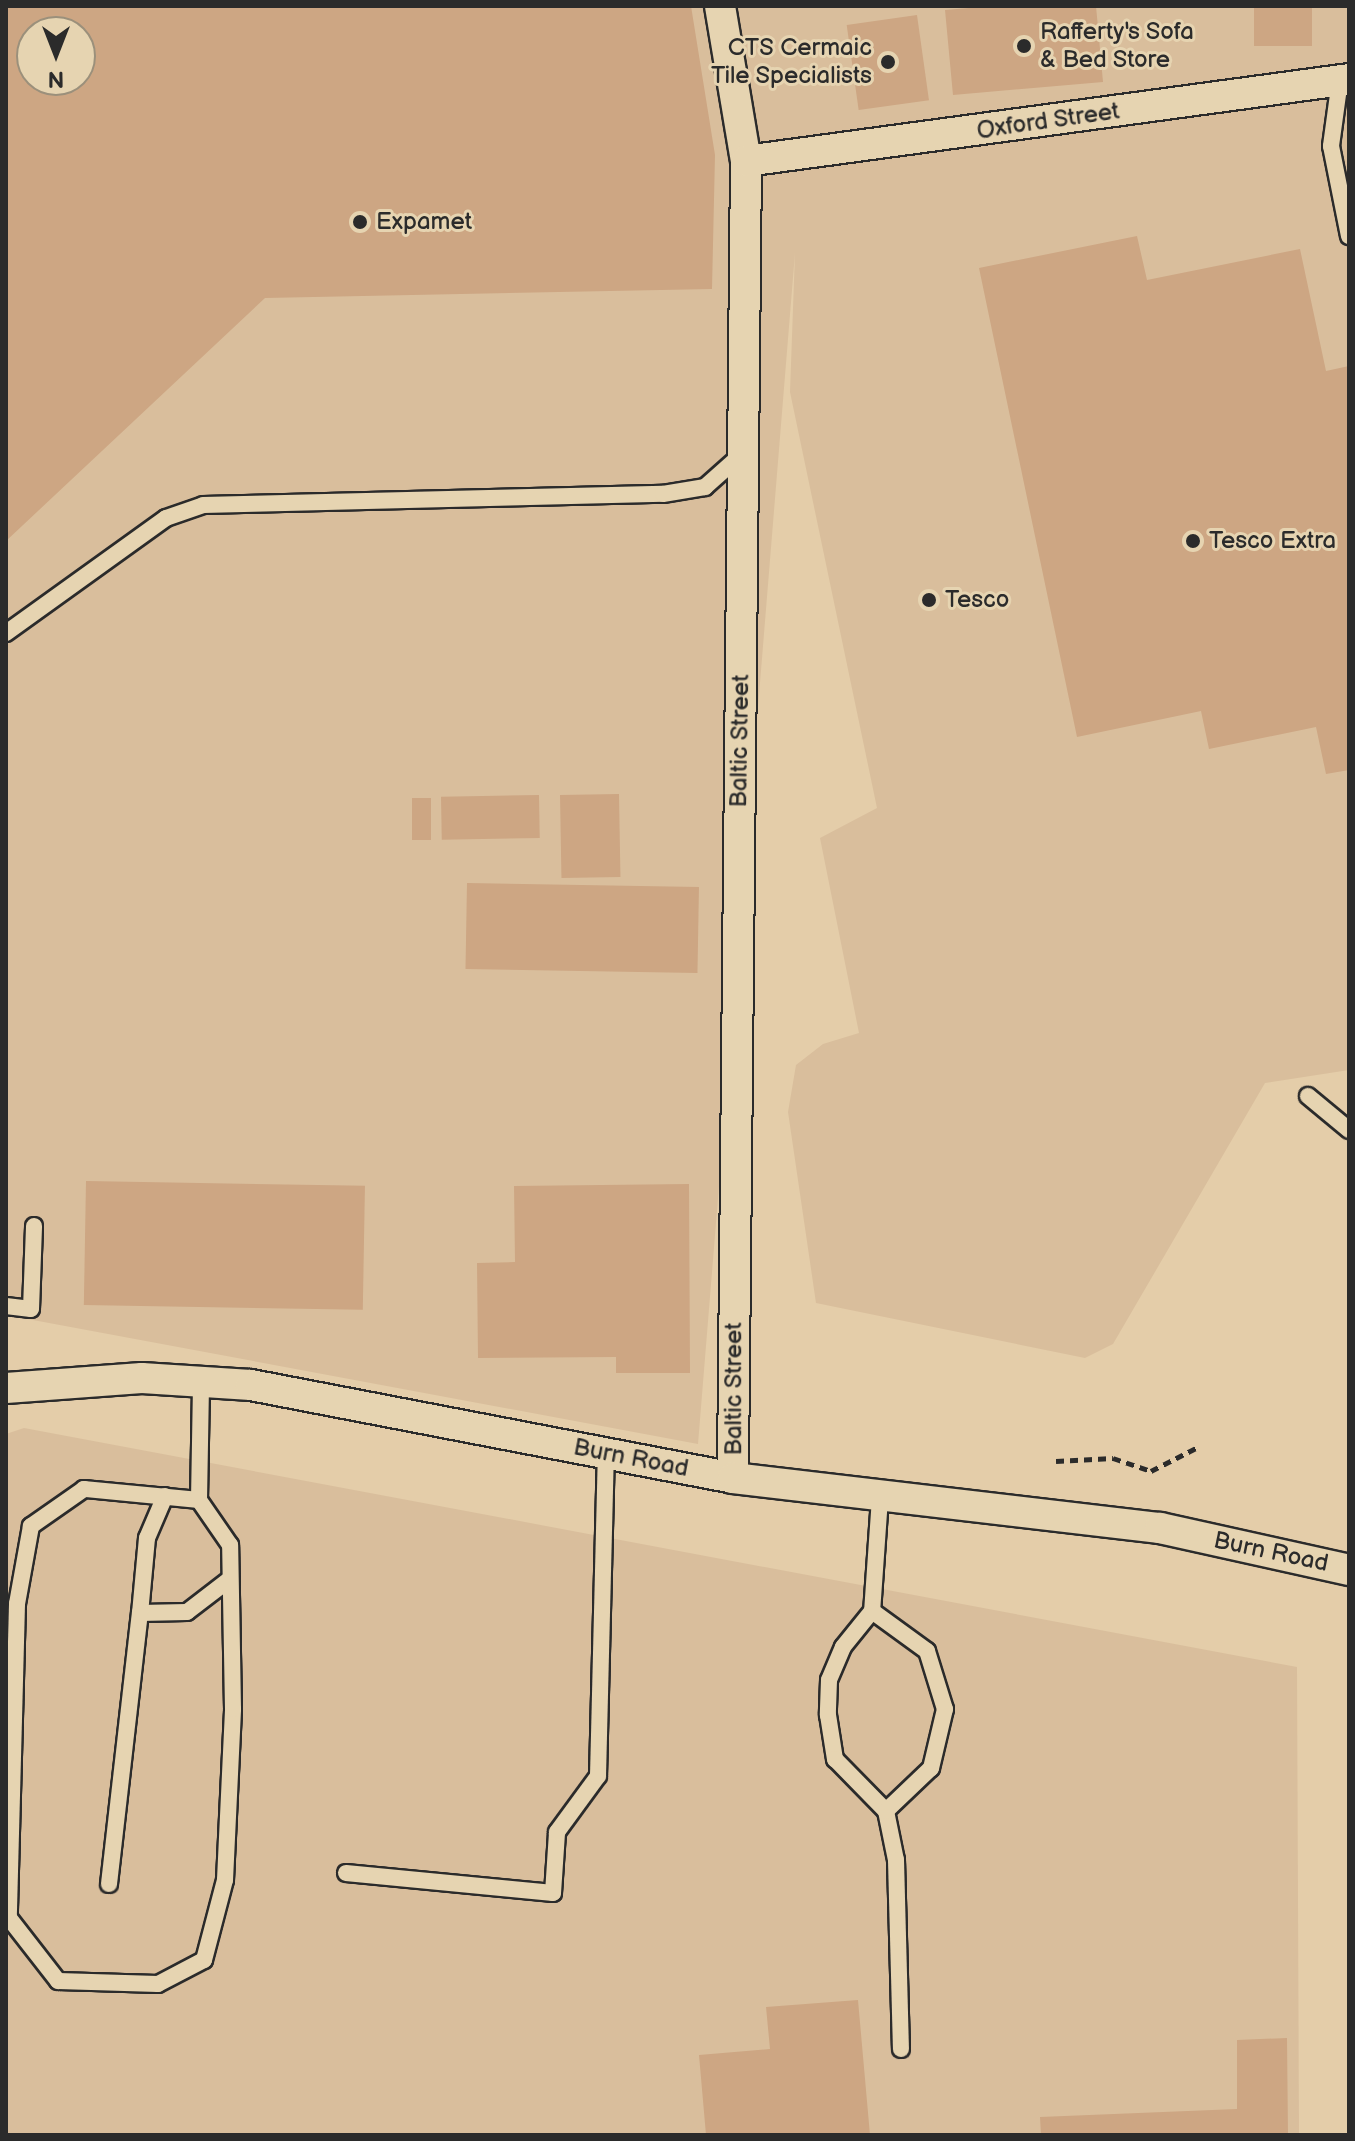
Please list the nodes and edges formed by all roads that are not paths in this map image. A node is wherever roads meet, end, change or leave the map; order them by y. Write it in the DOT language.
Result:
graph roads {
  1 [pos="720,6"];
  2 [pos="1344,80"];
  3 [pos="746,161"];
  4 [pos="1349,236"];
  5 [pos="743,453"];
  6 [pos="6,633"];
  7 [pos="1308,1096"];
  8 [pos="1349,1130"];
  9 [pos="34,1226"];
  10 [pos="6,1306"];
  11 [pos="201,1382"];
  12 [pos="6,1388"];
  13 [pos="606,1453"];
  14 [pos="733,1478"];
  15 [pos="165,1496"];
  16 [pos="880,1498"];
  17 [pos="199,1500"];
  18 [pos="1349,1570"];
  19 [pos="230,1579"];
  20 [pos="872,1611"];
  21 [pos="140,1613"];
  22 [pos="886,1811"];
  23 [pos="346,1873"];
  24 [pos="109,1884"];
  25 [pos="901,2049"];
  1 -- 3 [label="street, Baltic Street"];
  2 -- 3 [label="street, Oxford Street"];
  2 -- 4 [label="lane"];
  3 -- 5 [label="street, Baltic Street"];
  5 -- 6 [label="lane"];
  5 -- 14 [label="street, Baltic Street"];
  7 -- 8 [label="lane"];
  9 -- 10 [label="lane"];
  11 -- 12 [label="street, Burn Road"];
  11 -- 13 [label="street, Burn Road"];
  11 -- 17 [label="lane"];
  13 -- 14 [label="street, Burn Road"];
  13 -- 23 [label="lane"];
  14 -- 16 [label="street, Burn Road"];
  15 -- 17 [label="lane"];
  15 -- 19 [label="lane"];
  15 -- 21 [label="lane"];
  16 -- 18 [label="street, Burn Road"];
  16 -- 20 [label="lane"];
  17 -- 19 [label="lane"];
  19 -- 21 [label="lane"];
  20 -- 22 [label="lane"];
  20 -- 22 [label="lane"];
  21 -- 24 [label="lane"];
  22 -- 25 [label="lane"];
}
